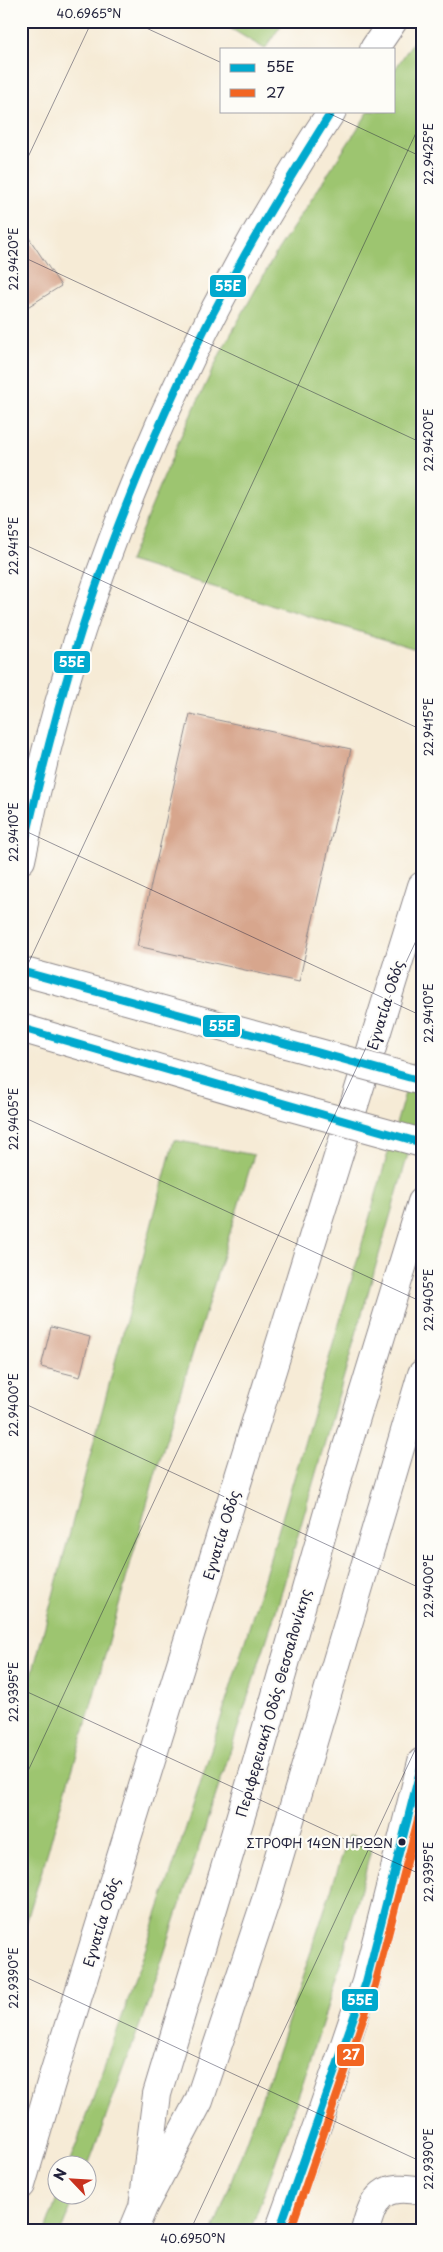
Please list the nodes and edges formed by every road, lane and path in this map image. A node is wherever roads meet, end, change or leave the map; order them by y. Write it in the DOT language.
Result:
graph roads {
  1 [pos="393,21"];
  2 [pos="375,48"];
  3 [pos="331,112"];
  4 [pos="21,860"];
  5 [pos="422,886"];
  6 [pos="21,971"];
  7 [pos="21,1028"];
  8 [pos="422,1081"];
  9 [pos="422,1143"];
  10 [pos="422,1202"];
  11 [pos="422,1374"];
  12 [pos="422,1762"];
  13 [pos="21,2185"];
  14 [pos="422,2191"];
  15 [pos="138,2219"];
  16 [pos="279,2231"];
  17 [pos="365,2231"];
  1 -- 2 [label="main road"];
  3 -- 4 [label="main road"];
  5 -- 13 [label="main road, Εγνατία Οδός"];
  6 -- 8 [label="main road, bridge"];
  7 -- 9 [label="main road, bridge"];
  10 -- 15 [label="main road, Περιφερειακή Οδός Θεσσαλονίκης"];
  11 -- 15 [label="main road"];
  12 -- 16 [label="main road"];
  14 -- 17 [label="main road"];
}
